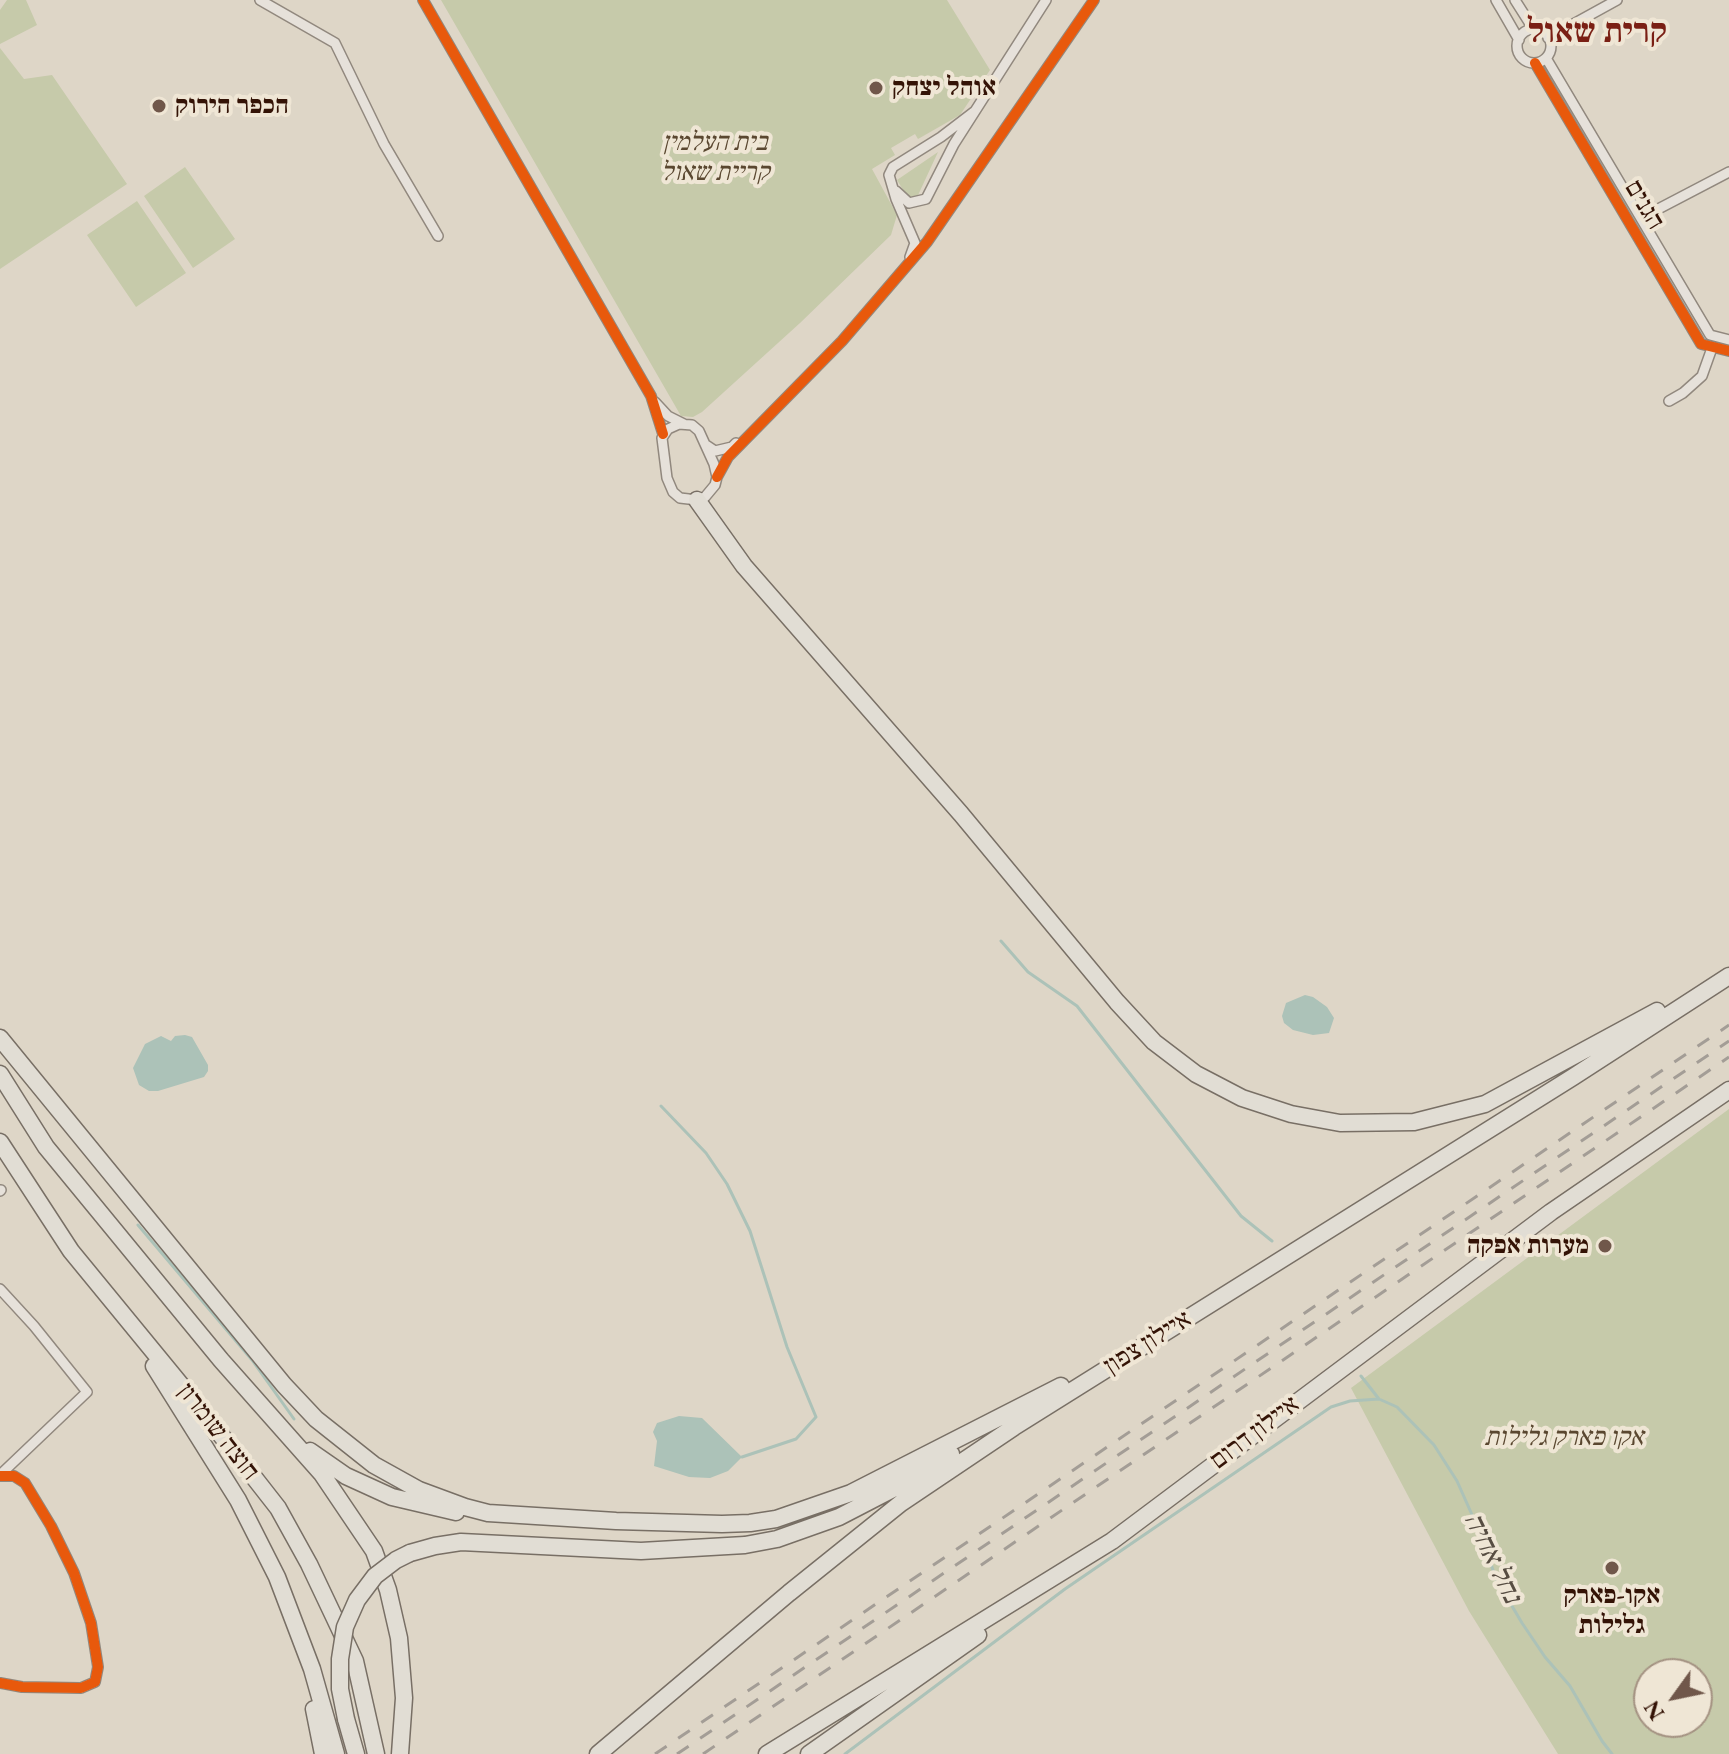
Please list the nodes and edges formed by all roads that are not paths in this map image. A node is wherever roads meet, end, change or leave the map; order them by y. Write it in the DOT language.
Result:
graph roads {
  1 [pos="260,0"];
  2 [pos="423,0"];
  3 [pos="1046,0"];
  4 [pos="1094,0"];
  5 [pos="1496,0"];
  6 [pos="1515,0"];
  7 [pos="1617,0"];
  8 [pos="1534,30"];
  9 [pos="1548,38"];
  10 [pos="1519,40"];
  11 [pos="1546,58"];
  12 [pos="1535,63"];
  13 [pos="975,111"];
  14 [pos="1729,172"];
  15 [pos="891,186"];
  16 [pos="1641,218"];
  17 [pos="438,236"];
  18 [pos="927,242"];
  19 [pos="915,243"];
  20 [pos="1729,340"];
  21 [pos="1712,348"];
  22 [pos="1729,351"];
  23 [pos="651,396"];
  24 [pos="1669,401"];
  25 [pos="685,424"];
  26 [pos="663,434"];
  27 [pos="706,445"];
  28 [pos="717,477"];
  29 [pos="697,500"];
  30 [pos="1729,974"];
  31 [pos="0,1038"];
  32 [pos="0,1074"];
  33 [pos="1729,1090"];
  34 [pos="0,1142"];
  35 [pos="1375,1201"];
  36 [pos="71,1251"];
  37 [pos="0,1289"];
  38 [pos="1061,1386"];
  39 [pos="287,1435"];
  40 [pos="0,1476"];
  41 [pos="545,1517"];
  42 [pos="1112,1541"];
  43 [pos="296,1630"];
  44 [pos="0,1683"];
  45 [pos="813,1752"];
  46 [pos="323,1754"];
  47 [pos="336,1754"];
  48 [pos="356,1754"];
  49 [pos="376,1754"];
  50 [pos="400,1754"];
  51 [pos="598,1754"];
  52 [pos="767,1754"];
  1 -- 17 [label="street"];
  2 -- 23 [label="street"];
  3 -- 13 [label="street"];
  4 -- 18 [label="street"];
  5 -- 10 [label="street"];
  6 -- 8 [label="street"];
  7 -- 9 [label="street"];
  8 -- 9 [label="street"];
  8 -- 10 [label="street"];
  9 -- 11 [label="street"];
  10 -- 12 [label="street"];
  11 -- 12 [label="street"];
  11 -- 16 [label="street, הגנים"];
  12 -- 21 [label="street, הגנים"];
  13 -- 15 [label="street"];
  13 -- 15 [label="street"];
  14 -- 16 [label="street"];
  15 -- 19 [label="street"];
  16 -- 20 [label="street, הגנים"];
  18 -- 19 [label="street"];
  18 -- 28 [label="street"];
  19 -- 27 [label="street"];
  21 -- 22 [label="street"];
  21 -- 24 [label="street"];
  23 -- 25 [label="street"];
  23 -- 26 [label="street"];
  25 -- 26 [label="street"];
  25 -- 27 [label="street"];
  26 -- 29 [label="street"];
  27 -- 28 [label="street"];
  28 -- 29 [label="street"];
  29 -- 30 [label="highway"];
  30 -- 35 [label="highway, איילון צפון"];
  31 -- 41 [label="highway"];
  32 -- 39 [label="highway"];
  33 -- 42 [label="highway, איילון דרום"];
  34 -- 36 [label="highway, חוצה שומרון"];
  35 -- 38 [label="highway"];
  35 -- 51 [label="highway, איילון צפון"];
  36 -- 43 [label="highway"];
  36 -- 49 [label="highway, חוצה שומרון"];
  37 -- 40 [label="street"];
  38 -- 41 [label="highway"];
  38 -- 48 [label="highway, bridge"];
  39 -- 41 [label="highway"];
  39 -- 50 [label="highway"];
  40 -- 44 [label="street"];
  42 -- 45 [label="highway"];
  42 -- 52 [label="highway, איילון דרום"];
  43 -- 46 [label="highway"];
  43 -- 47 [label="highway"];
}
